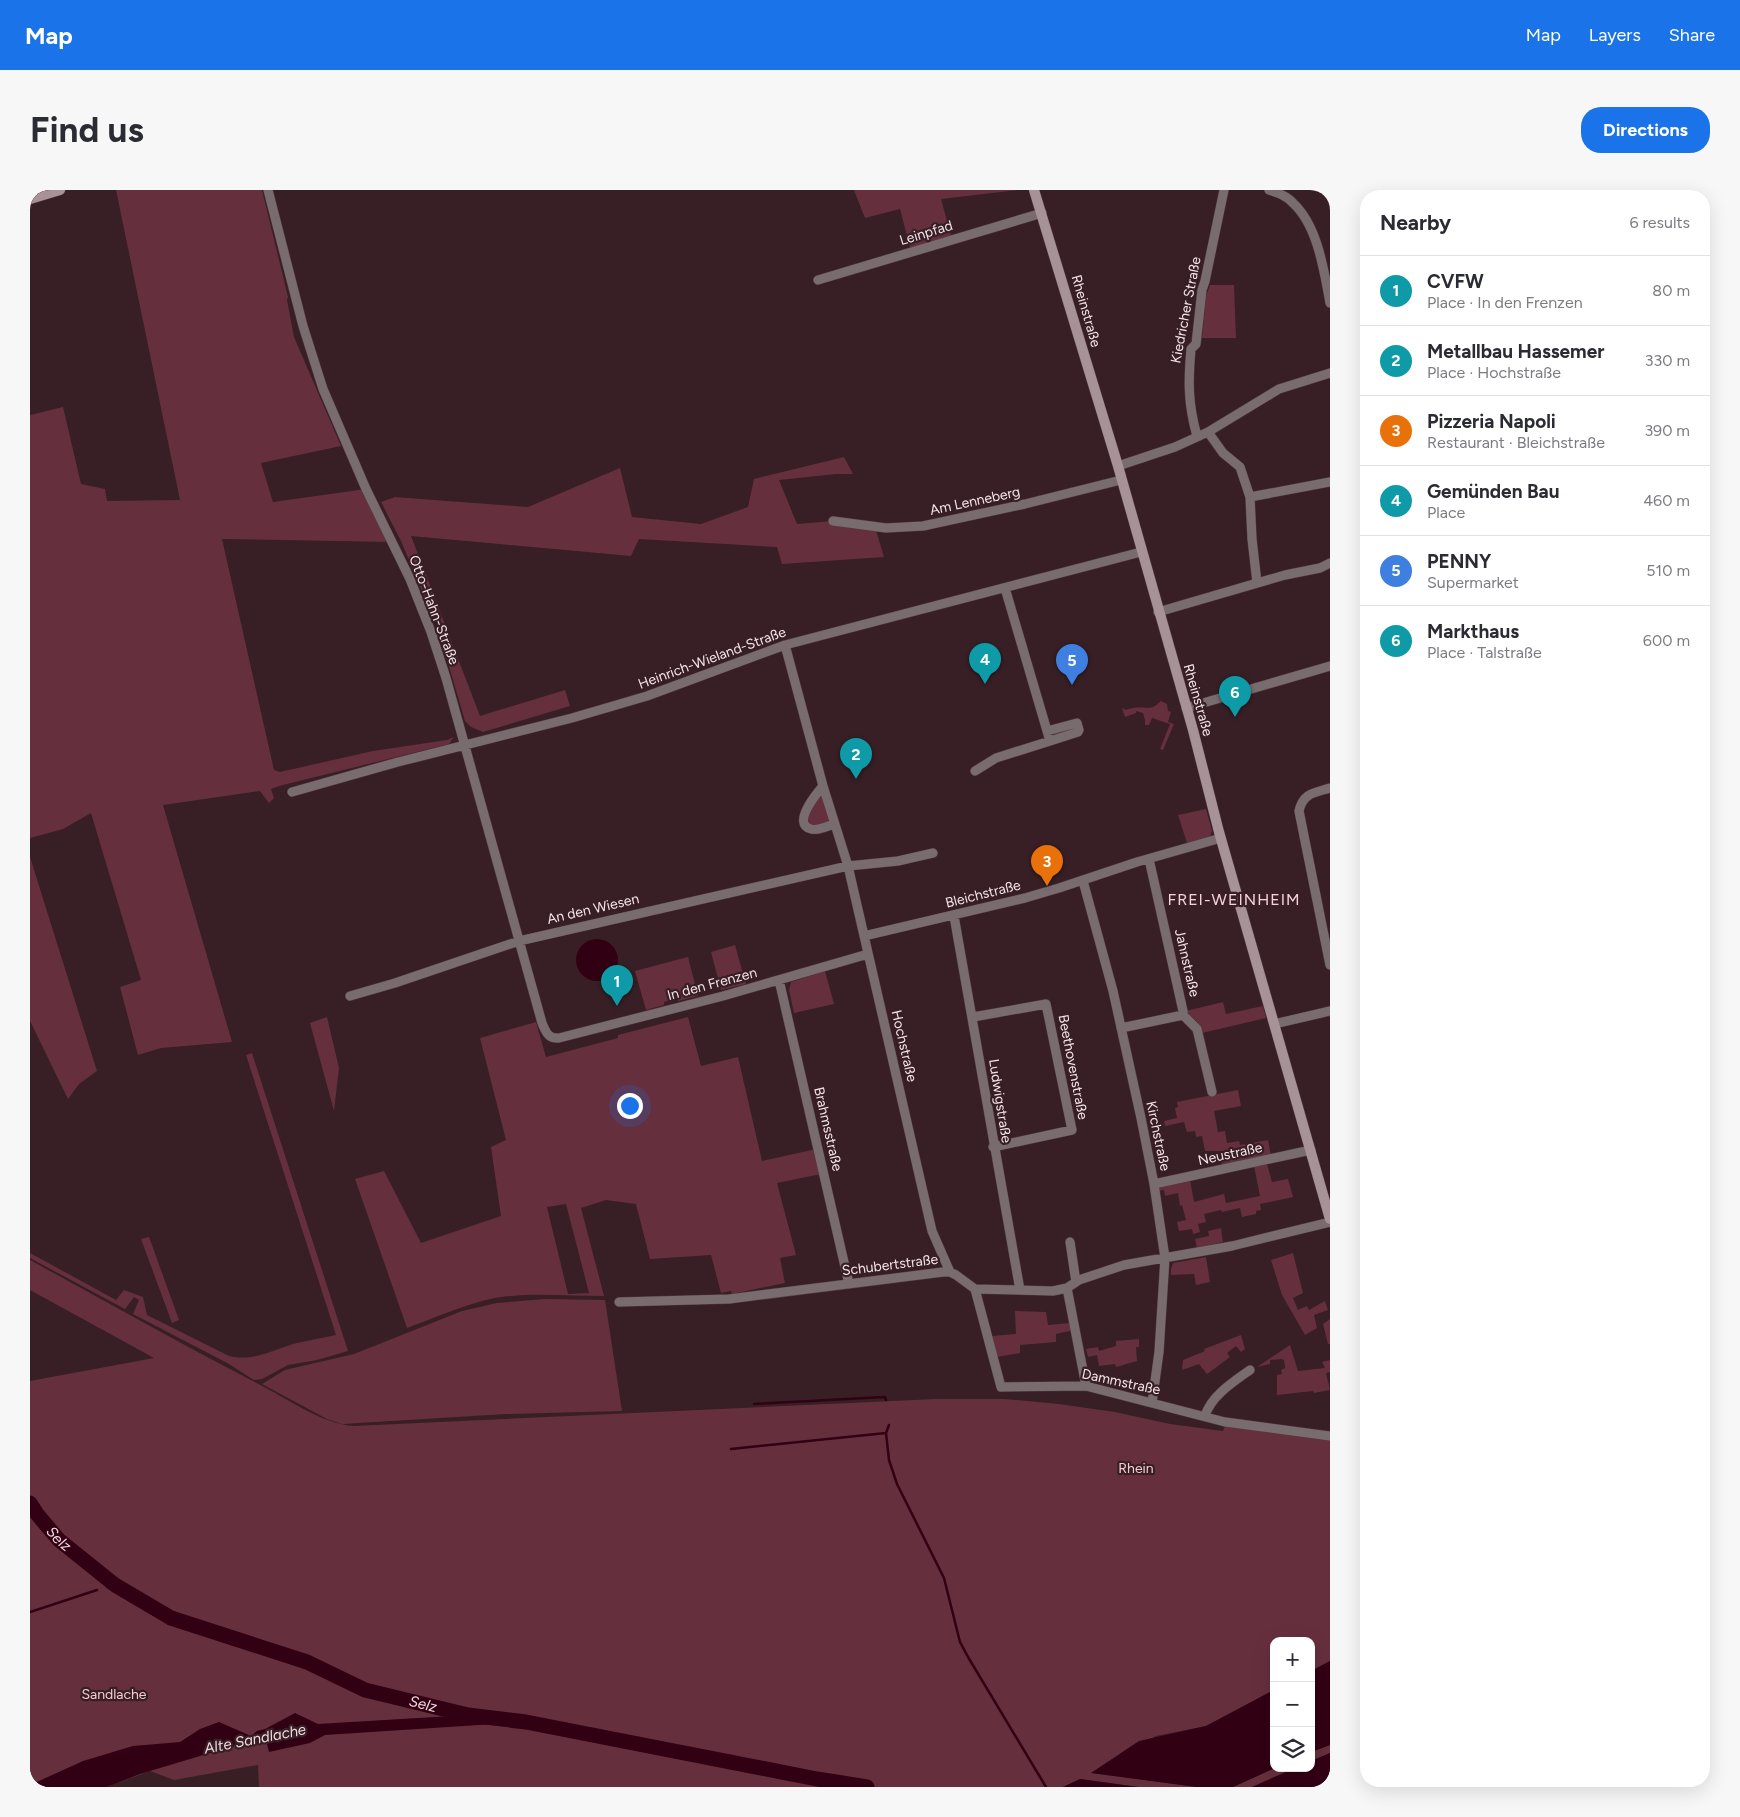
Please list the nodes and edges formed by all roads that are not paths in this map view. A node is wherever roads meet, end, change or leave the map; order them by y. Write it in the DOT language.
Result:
graph roads {
  1 [pos="60,190"];
  2 [pos="268,190"];
  3 [pos="1034,190"];
  4 [pos="1224,190"];
  5 [pos="1269,190"];
  6 [pos="30,199"];
  7 [pos="1042,213"];
  8 [pos="818,280"];
  9 [pos="1330,303"];
  10 [pos="1330,372"];
  11 [pos="1208,432"];
  12 [pos="1197,436"];
  13 [pos="1118,466"];
  14 [pos="1121,480"];
  15 [pos="1330,482"];
  16 [pos="1250,497"];
  17 [pos="833,521"];
  18 [pos="1141,552"];
  19 [pos="1330,563"];
  20 [pos="1258,584"];
  21 [pos="1005,588"];
  22 [pos="1158,612"];
  23 [pos="786,645"];
  24 [pos="1330,666"];
  25 [pos="1186,708"];
  26 [pos="1047,731"];
  27 [pos="1050,740"];
  28 [pos="464,746"];
  29 [pos="975,771"];
  30 [pos="823,786"];
  31 [pos="1330,788"];
  32 [pos="292,792"];
  33 [pos="834,824"];
  34 [pos="1221,838"];
  35 [pos="933,853"];
  36 [pos="1149,859"];
  37 [pos="848,866"];
  38 [pos="1083,881"];
  39 [pos="954,916"];
  40 [pos="864,936"];
  41 [pos="519,940"];
  42 [pos="868,954"];
  43 [pos="1330,965"];
  44 [pos="779,980"];
  45 [pos="350,996"];
  46 [pos="1330,1011"];
  47 [pos="1182,1015"];
  48 [pos="973,1018"];
  49 [pos="1274,1024"];
  50 [pos="1121,1028"];
  51 [pos="562,1037"];
  52 [pos="1212,1092"];
  53 [pos="993,1147"];
  54 [pos="1311,1150"];
  55 [pos="1154,1184"];
  56 [pos="1330,1221"];
  57 [pos="1070,1242"];
  58 [pos="1165,1258"];
  59 [pos="950,1272"];
  60 [pos="1076,1282"];
  61 [pos="849,1284"];
  62 [pos="1067,1288"];
  63 [pos="975,1290"];
  64 [pos="1020,1290"];
  65 [pos="619,1302"];
  66 [pos="1250,1370"];
  67 [pos="1086,1386"];
  68 [pos="1152,1402"];
  69 [pos="1204,1416"];
  70 [pos="1330,1436"];
  1 -- 6 [label="street"];
  2 -- 28 [label="street, Otto-Hahn-Straße"];
  3 -- 7 [label="street, Rheinstraße"];
  4 -- 12 [label="street, Kiedricher Straße"];
  5 -- 9 [label="street"];
  7 -- 8 [label="street, Leinpfad"];
  7 -- 13 [label="street, Rheinstraße"];
  10 -- 11 [label="street"];
  11 -- 12 [label="street"];
  11 -- 16 [label="street"];
  12 -- 13 [label="street"];
  13 -- 14 [label="street, Rheinstraße"];
  14 -- 17 [label="street, Am Lenneberg"];
  14 -- 18 [label="street, Rheinstraße"];
  15 -- 16 [label="street"];
  16 -- 20 [label="street"];
  18 -- 21 [label="street, Heinrich-Wieland-Straße"];
  18 -- 22 [label="street, Rheinstraße"];
  19 -- 20 [label="street"];
  20 -- 22 [label="street"];
  21 -- 23 [label="street, Heinrich-Wieland-Straße"];
  21 -- 26 [label="street"];
  22 -- 25 [label="street, Rheinstraße"];
  23 -- 28 [label="street, Heinrich-Wieland-Straße"];
  23 -- 30 [label="street, Hochstraße"];
  24 -- 25 [label="street"];
  25 -- 34 [label="street, Rheinstraße"];
  26 -- 27 [label="street"];
  26 -- 27 [label="street"];
  27 -- 29 [label="street"];
  28 -- 32 [label="street, Heinrich-Wieland-Straße"];
  28 -- 41 [label="street, Otto-Hahn-Straße"];
  30 -- 33 [label="street, Hochstraße"];
  30 -- 33 [label="street"];
  31 -- 43 [label="street"];
  33 -- 37 [label="street, Hochstraße"];
  34 -- 36 [label="street, Bleichstraße"];
  34 -- 49 [label="street, Rheinstraße"];
  35 -- 37 [label="street, An den Wiesen"];
  36 -- 38 [label="street, Bleichstraße"];
  36 -- 47 [label="street, Jahnstraße"];
  37 -- 40 [label="street, Hochstraße"];
  37 -- 41 [label="street, An den Wiesen"];
  38 -- 39 [label="street, Bleichstraße"];
  38 -- 50 [label="street, Kirchstraße"];
  39 -- 40 [label="street, Bleichstraße"];
  39 -- 48 [label="street, Ludwigstraße"];
  40 -- 42 [label="street, Hochstraße"];
  41 -- 45 [label="street, An den Wiesen"];
  41 -- 51 [label="street, Otto-Hahn-Straße"];
  42 -- 44 [label="street, In den Frenzen"];
  42 -- 59 [label="street, Hochstraße"];
  44 -- 51 [label="street, In den Frenzen"];
  44 -- 61 [label="street, Brahmsstraße"];
  46 -- 49 [label="street"];
  47 -- 50 [label="street, Jahnstraße"];
  47 -- 52 [label="street, Jahnstraße"];
  48 -- 53 [label="street, Ludwigstraße"];
  48 -- 53 [label="street, Beethovenstraße"];
  49 -- 54 [label="street, Rheinstraße"];
  50 -- 55 [label="street, Kirchstraße"];
  53 -- 64 [label="street, Ludwigstraße"];
  54 -- 55 [label="street, Neustraße"];
  54 -- 56 [label="street, Rheinstraße"];
  55 -- 58 [label="street, Kirchstraße"];
  56 -- 58 [label="street"];
  57 -- 60 [label="street"];
  58 -- 60 [label="street"];
  58 -- 68 [label="street, Kirchstraße"];
  59 -- 61 [label="street, Schubertstraße"];
  59 -- 63 [label="street, Schubertstraße"];
  60 -- 62 [label="street"];
  61 -- 65 [label="street, Schubertstraße"];
  62 -- 64 [label="street"];
  62 -- 67 [label="street"];
  63 -- 64 [label="street"];
  63 -- 67 [label="street, Dammstraße"];
  66 -- 69 [label="street"];
  67 -- 68 [label="street, Dammstraße"];
  68 -- 69 [label="street, Dammstraße"];
  69 -- 70 [label="street, Dammstraße"];
}
